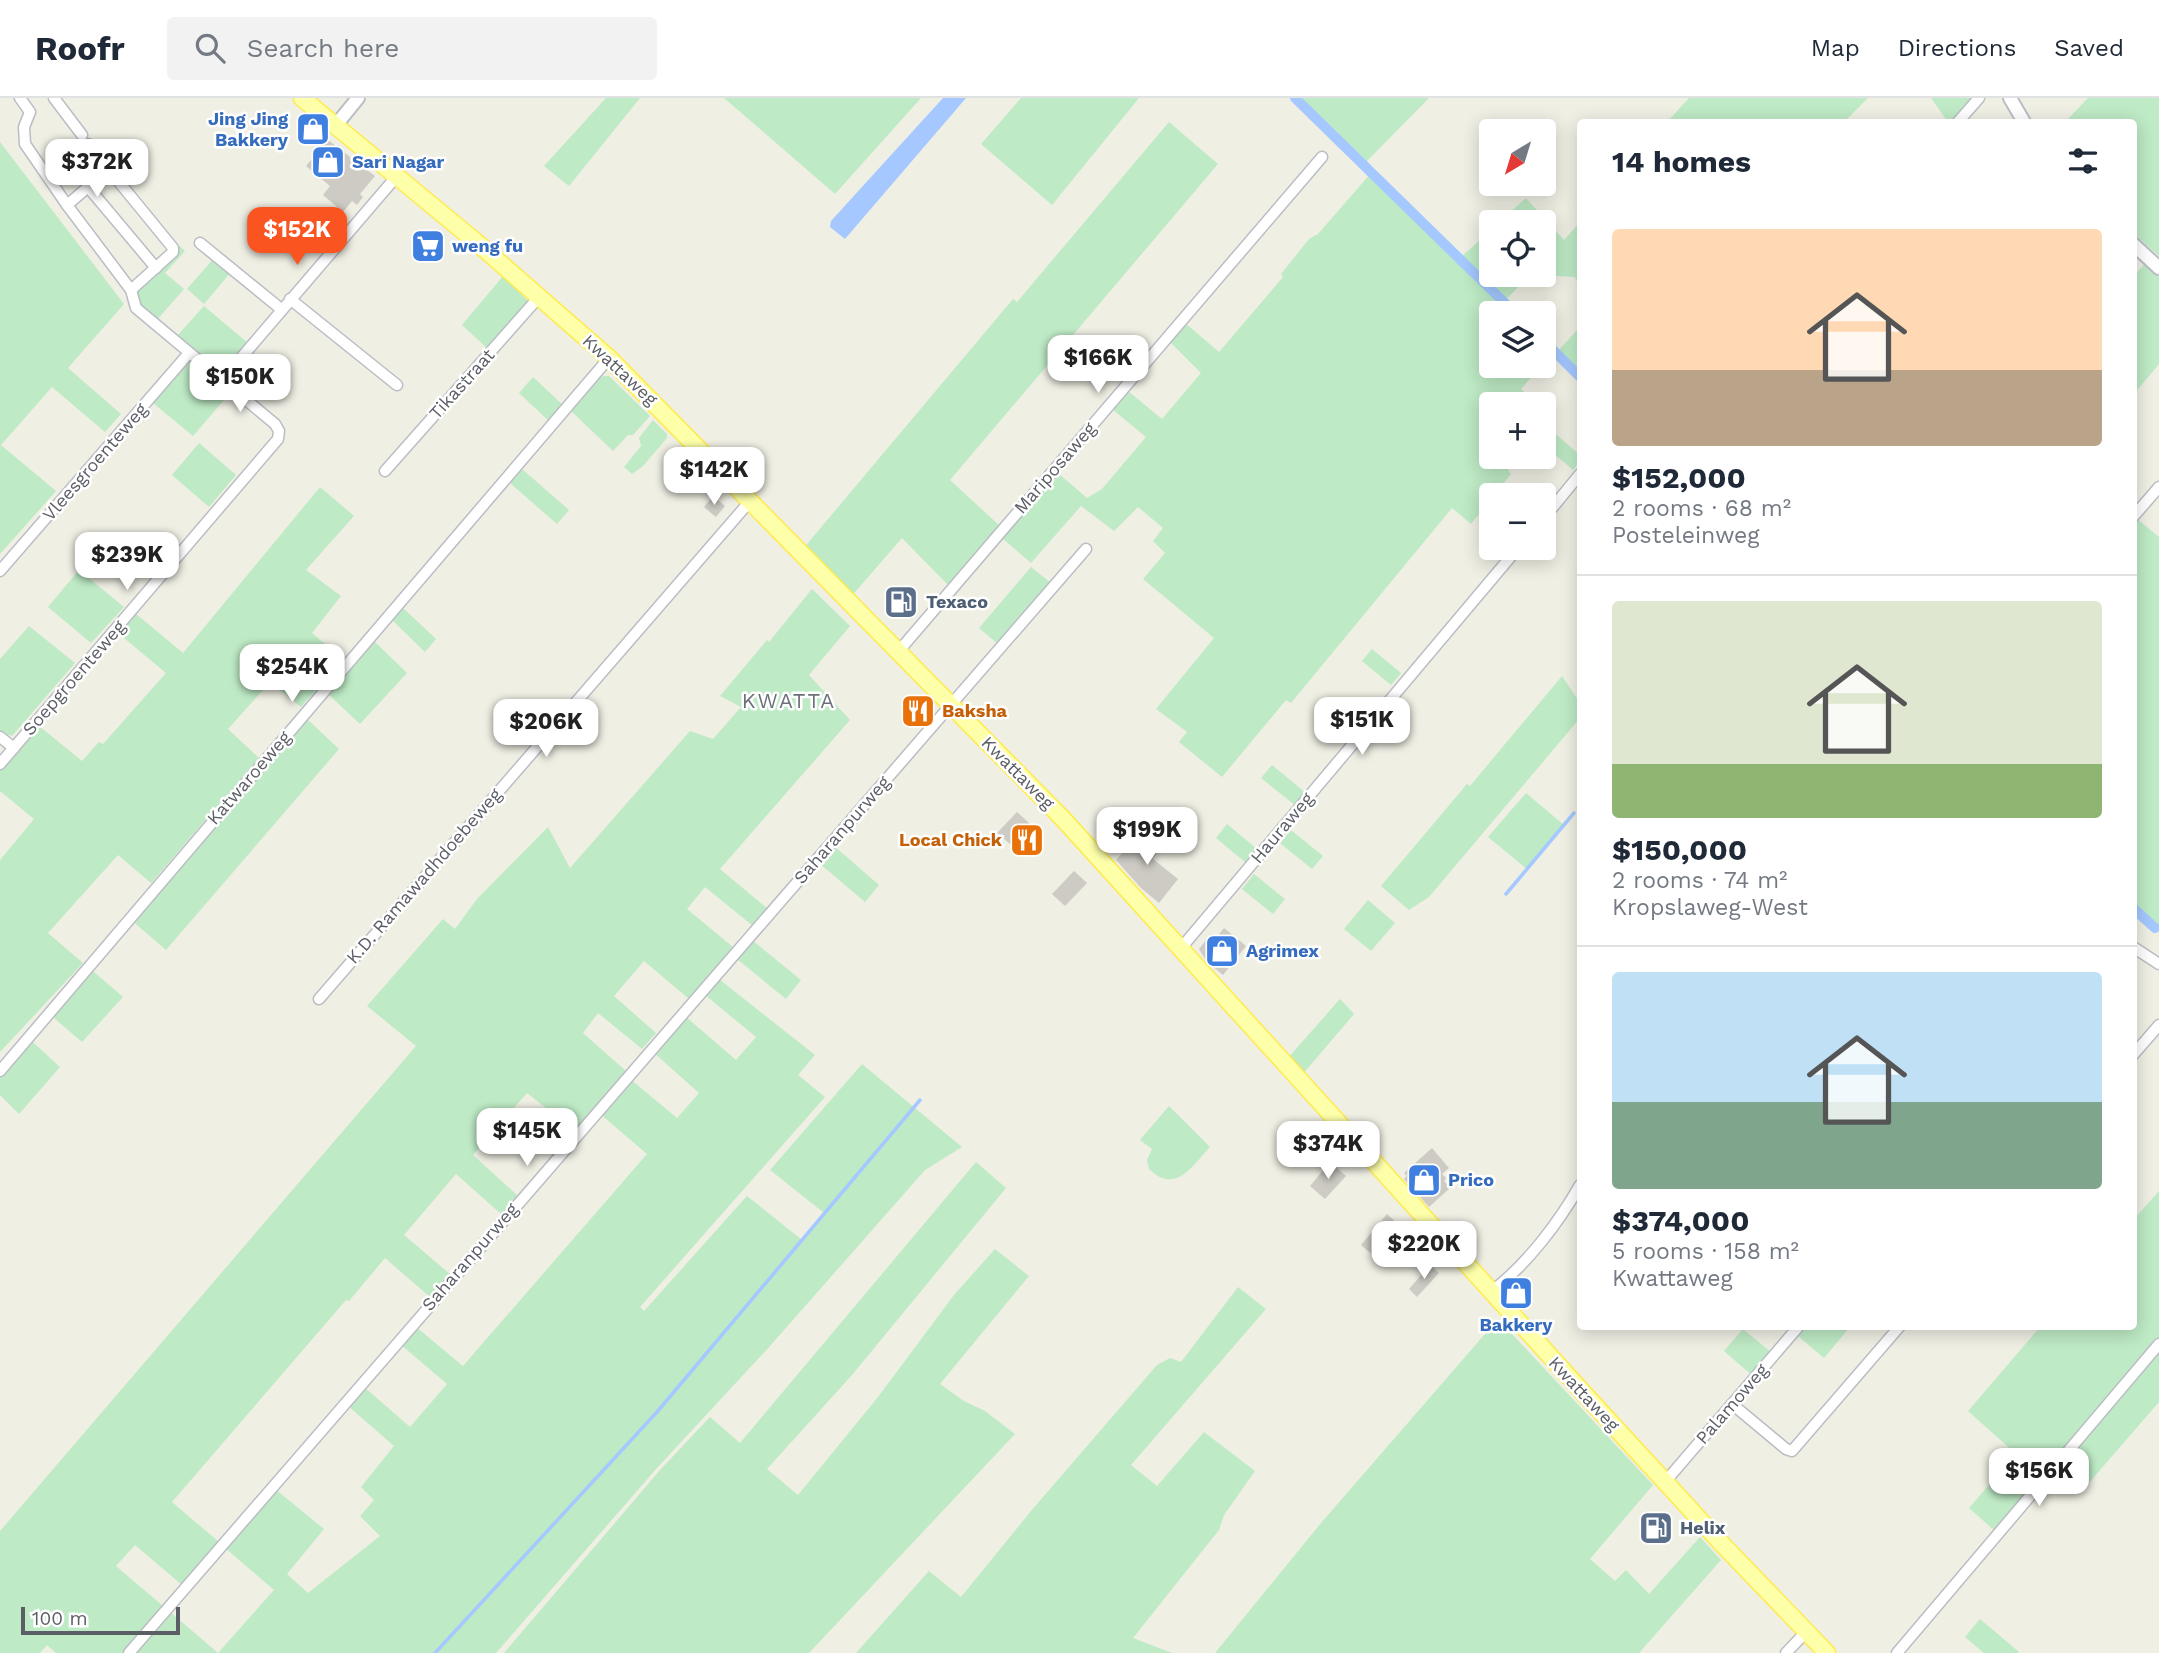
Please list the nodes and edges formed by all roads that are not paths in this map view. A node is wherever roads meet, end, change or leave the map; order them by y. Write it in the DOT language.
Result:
graph roads {
  1 [pos="20,98"];
  2 [pos="54,98"];
  3 [pos="302,98"];
  4 [pos="358,98"];
  5 [pos="1979,98"];
  6 [pos="2010,98"];
  7 [pos="1961,119"];
  8 [pos="2022,119"];
  9 [pos="336,125"];
  10 [pos="82,135"];
  11 [pos="88,144"];
  12 [pos="1322,157"];
  13 [pos="108,170"];
  14 [pos="396,177"];
  15 [pos="88,187"];
  16 [pos="67,205"];
  17 [pos="200,243"];
  18 [pos="2137,248"];
  19 [pos="156,268"];
  20 [pos="2159,268"];
  21 [pos="131,290"];
  22 [pos="539,297"];
  23 [pos="290,299"];
  24 [pos="281,309"];
  25 [pos="189,353"];
  26 [pos="610,358"];
  27 [pos="223,379"];
  28 [pos="397,385"];
  29 [pos="385,471"];
  30 [pos="1577,478"];
  31 [pos="2159,487"];
  32 [pos="751,500"];
  33 [pos="1556,503"];
  34 [pos="2137,512"];
  35 [pos="1086,549"];
  36 [pos="1508,560"];
  37 [pos="0,572"];
  38 [pos="898,652"];
  39 [pos="950,705"];
  40 [pos="0,737"];
  41 [pos="14,748"];
  42 [pos="0,764"];
  43 [pos="1182,947"];
  44 [pos="2137,949"];
  45 [pos="2159,964"];
  46 [pos="319,999"];
  47 [pos="2159,1025"];
  48 [pos="2137,1050"];
  49 [pos="0,1071"];
  50 [pos="1577,1190"];
  51 [pos="1491,1292"];
  52 [pos="1796,1330"];
  53 [pos="1897,1330"];
  54 [pos="2159,1344"];
  55 [pos="1732,1404"];
  56 [pos="1665,1482"];
  57 [pos="1805,1632"];
  58 [pos="129,1653"];
  59 [pos="1786,1653"];
  60 [pos="1827,1653"];
  61 [pos="1896,1653"];
  1 -- 16 [label="street"];
  2 -- 10 [label="street"];
  3 -- 9 [label="main road, Kwattaweg"];
  4 -- 9 [label="street"];
  5 -- 7 [label="street"];
  6 -- 8 [label="street"];
  9 -- 14 [label="main road, Kwattaweg"];
  11 -- 13 [label="street"];
  12 -- 38 [label="street, Mariposaweg"];
  13 -- 15 [label="street"];
  13 -- 19 [label="street"];
  14 -- 22 [label="main road, Kwattaweg"];
  14 -- 23 [label="street"];
  15 -- 16 [label="street"];
  15 -- 19 [label="street"];
  16 -- 21 [label="street"];
  17 -- 24 [label="street"];
  18 -- 20 [label="street"];
  19 -- 21 [label="street"];
  21 -- 25 [label="street"];
  22 -- 26 [label="main road, Kwattaweg"];
  22 -- 29 [label="street, Tikastraat"];
  23 -- 24 [label="street"];
  23 -- 28 [label="street"];
  24 -- 27 [label="street"];
  25 -- 27 [label="street"];
  25 -- 37 [label="street, Vleesgroenteweg"];
  26 -- 32 [label="main road, Kwattaweg"];
  26 -- 49 [label="street, Katwaroeweg"];
  27 -- 41 [label="street, Soepgroenteweg"];
  30 -- 33 [label="street"];
  31 -- 34 [label="street"];
  32 -- 38 [label="main road, Kwattaweg"];
  32 -- 46 [label="street, K.D. Ramawadhdoebeweg"];
  35 -- 39 [label="street, Saharanpurweg"];
  36 -- 43 [label="street, Hauraweg"];
  38 -- 39 [label="main road, Kwattaweg"];
  39 -- 43 [label="main road, Kwattaweg"];
  39 -- 58 [label="street, Saharanpurweg"];
  40 -- 41 [label="street"];
  41 -- 42 [label="street, Soepgroenteweg"];
  43 -- 51 [label="main road, Kwattaweg"];
  44 -- 45 [label="street"];
  47 -- 48 [label="street"];
  50 -- 51 [label="street"];
  51 -- 56 [label="main road, Kwattaweg"];
  52 -- 55 [label="street, Palamoweg"];
  53 -- 55 [label="street"];
  54 -- 61 [label="street"];
  55 -- 56 [label="street, Palamoweg"];
  56 -- 57 [label="main road, Kwattaweg"];
  57 -- 59 [label="street"];
  57 -- 60 [label="main road, Kwattaweg"];
}
